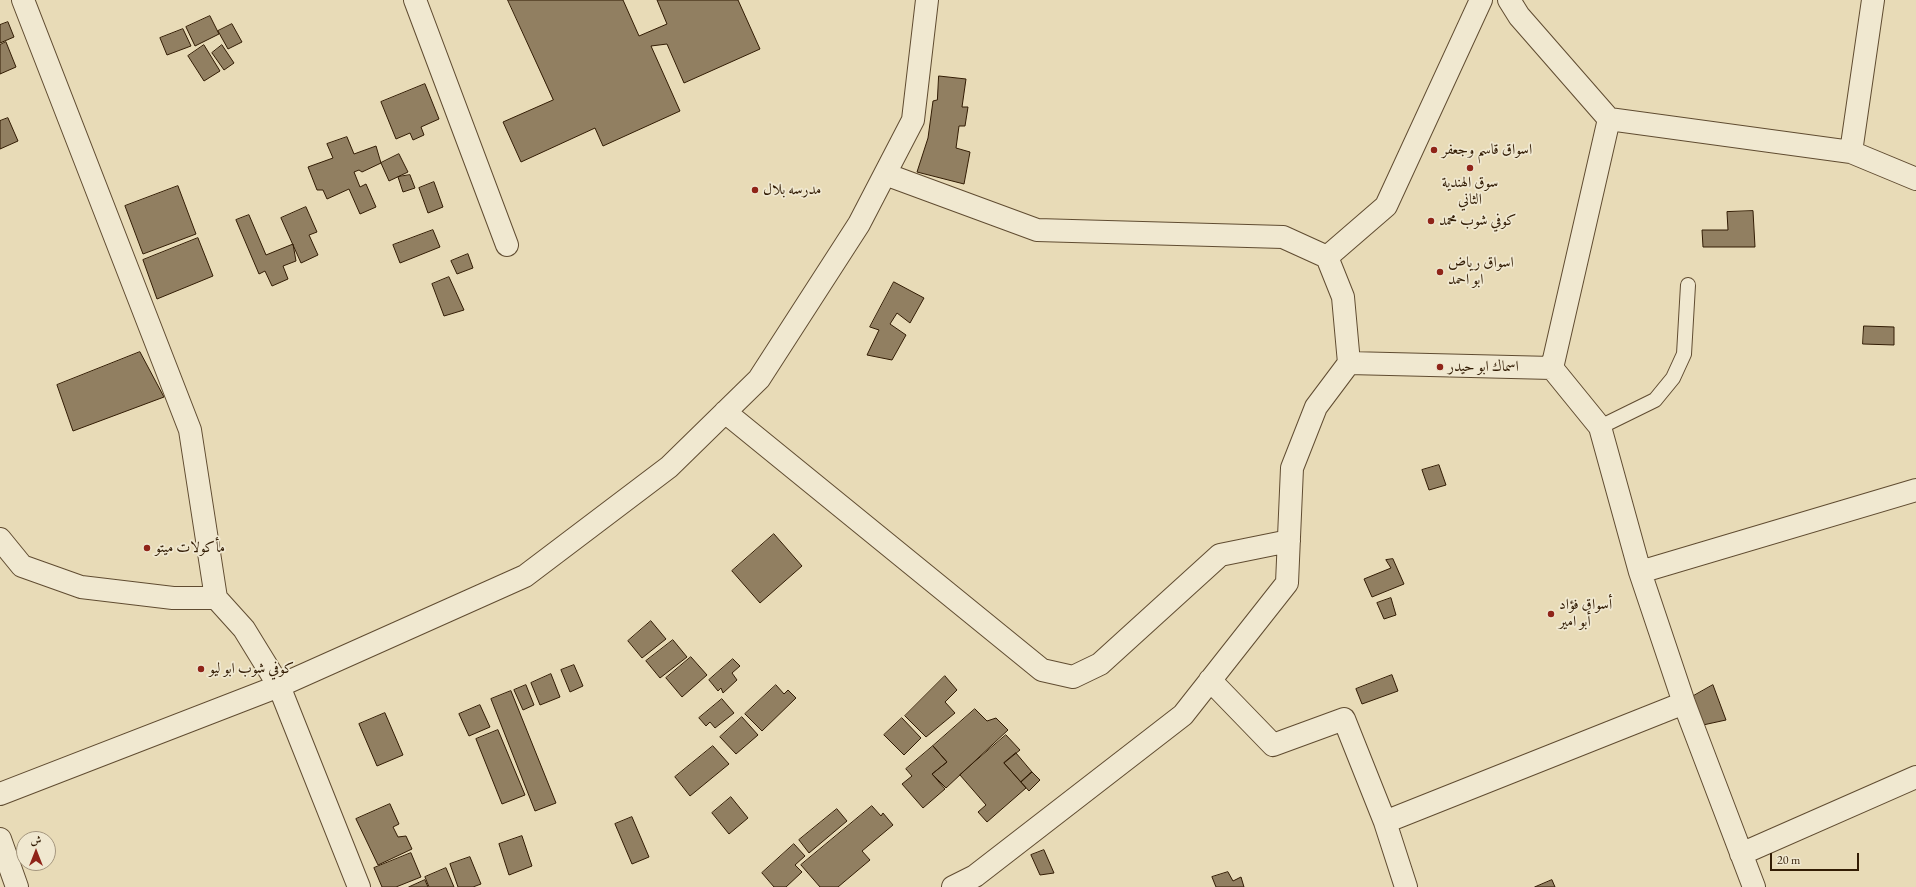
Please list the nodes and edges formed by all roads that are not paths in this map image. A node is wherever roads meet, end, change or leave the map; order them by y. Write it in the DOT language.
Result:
graph roads {
  1 [pos="23,0"];
  2 [pos="415,0"];
  3 [pos="927,0"];
  4 [pos="1481,0"];
  5 [pos="1509,0"];
  6 [pos="1873,0"];
  7 [pos="1609,119"];
  8 [pos="1851,152"];
  9 [pos="885,174"];
  10 [pos="1916,179"];
  11 [pos="507,245"];
  12 [pos="1326,257"];
  13 [pos="1688,285"];
  14 [pos="1349,363"];
  15 [pos="1552,368"];
  16 [pos="725,412"];
  17 [pos="1600,427"];
  18 [pos="1916,490"];
  19 [pos="0,539"];
  20 [pos="1289,541"];
  21 [pos="1640,572"];
  22 [pos="216,598"];
  23 [pos="1210,680"];
  24 [pos="279,686"];
  25 [pos="1684,703"];
  26 [pos="1916,777"];
  27 [pos="0,794"];
  28 [pos="1385,822"];
  29 [pos="0,839"];
  30 [pos="1741,854"];
  31 [pos="977,881"];
  32 [pos="17,887"];
  33 [pos="359,887"];
  34 [pos="953,887"];
  35 [pos="1406,887"];
  36 [pos="1754,887"];
  1 -- 22 [label="street"];
  2 -- 11 [label="street"];
  3 -- 9 [label="street"];
  4 -- 12 [label="street"];
  5 -- 7 [label="street"];
  6 -- 8 [label="street"];
  7 -- 8 [label="street"];
  7 -- 15 [label="street"];
  8 -- 10 [label="street"];
  9 -- 12 [label="street"];
  9 -- 16 [label="street"];
  12 -- 14 [label="street"];
  13 -- 17 [label="lane"];
  14 -- 15 [label="street"];
  14 -- 20 [label="street"];
  15 -- 17 [label="street"];
  16 -- 20 [label="street"];
  16 -- 24 [label="street"];
  17 -- 21 [label="street"];
  18 -- 21 [label="street"];
  19 -- 22 [label="street"];
  20 -- 23 [label="street"];
  21 -- 25 [label="street"];
  22 -- 24 [label="street"];
  23 -- 28 [label="street"];
  23 -- 31 [label="street"];
  24 -- 27 [label="street"];
  24 -- 33 [label="street"];
  25 -- 28 [label="street"];
  25 -- 30 [label="street"];
  26 -- 30 [label="street"];
  28 -- 35 [label="street"];
  29 -- 32 [label="street"];
  30 -- 36 [label="street"];
  31 -- 34 [label="street"];
}
